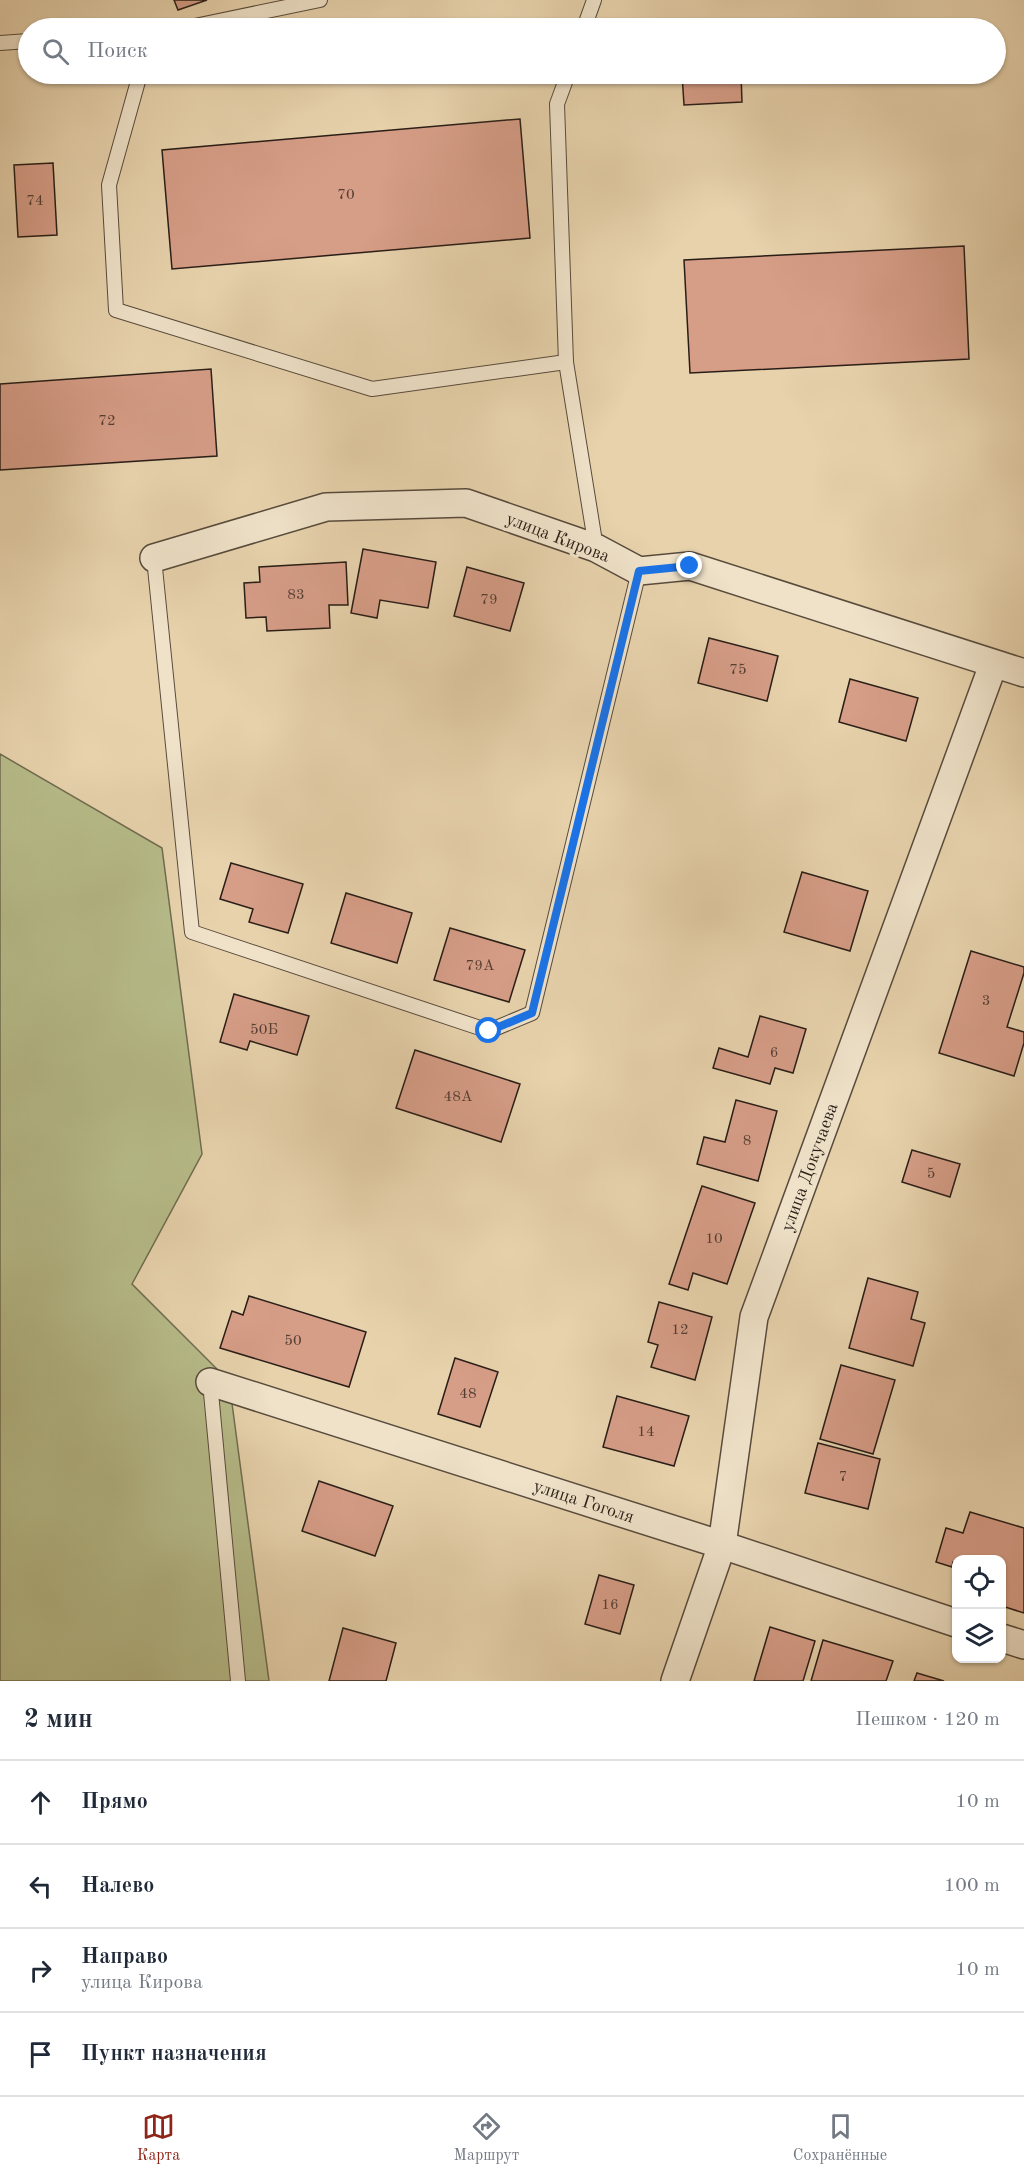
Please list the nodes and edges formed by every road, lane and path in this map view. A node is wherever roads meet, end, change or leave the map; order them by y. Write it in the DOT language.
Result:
graph roads {
  1 [pos="320,0"];
  2 [pos="594,0"];
  3 [pos="233,18"];
  4 [pos="588,18"];
  5 [pos="18,42"];
  6 [pos="0,43"];
  7 [pos="137,84"];
  8 [pos="564,84"];
  9 [pos="566,362"];
  10 [pos="596,548"];
  11 [pos="154,558"];
  12 [pos="639,571"];
  13 [pos="993,665"];
  14 [pos="1024,674"];
  15 [pos="210,1382"];
  16 [pos="722,1545"];
  17 [pos="952,1621"];
  18 [pos="1006,1639"];
  19 [pos="1024,1645"];
  20 [pos="238,1681"];
  21 [pos="675,1681"];
  1 -- 3 [label="lane"];
  2 -- 4 [label="lane"];
  5 -- 6 [label="lane"];
  7 -- 9 [label="lane"];
  8 -- 9 [label="lane"];
  9 -- 10 [label="lane"];
  10 -- 11 [label="street, улица Кирова"];
  10 -- 12 [label="street, улица Кирова"];
  11 -- 12 [label="lane"];
  12 -- 13 [label="street"];
  13 -- 14 [label="street"];
  13 -- 16 [label="street, улица Докучаева"];
  15 -- 16 [label="street, улица Гоголя"];
  15 -- 20 [label="lane"];
  16 -- 17 [label="street, улица Гоголя"];
  16 -- 21 [label="street, улица Докучаева"];
  18 -- 19 [label="street"];
}
